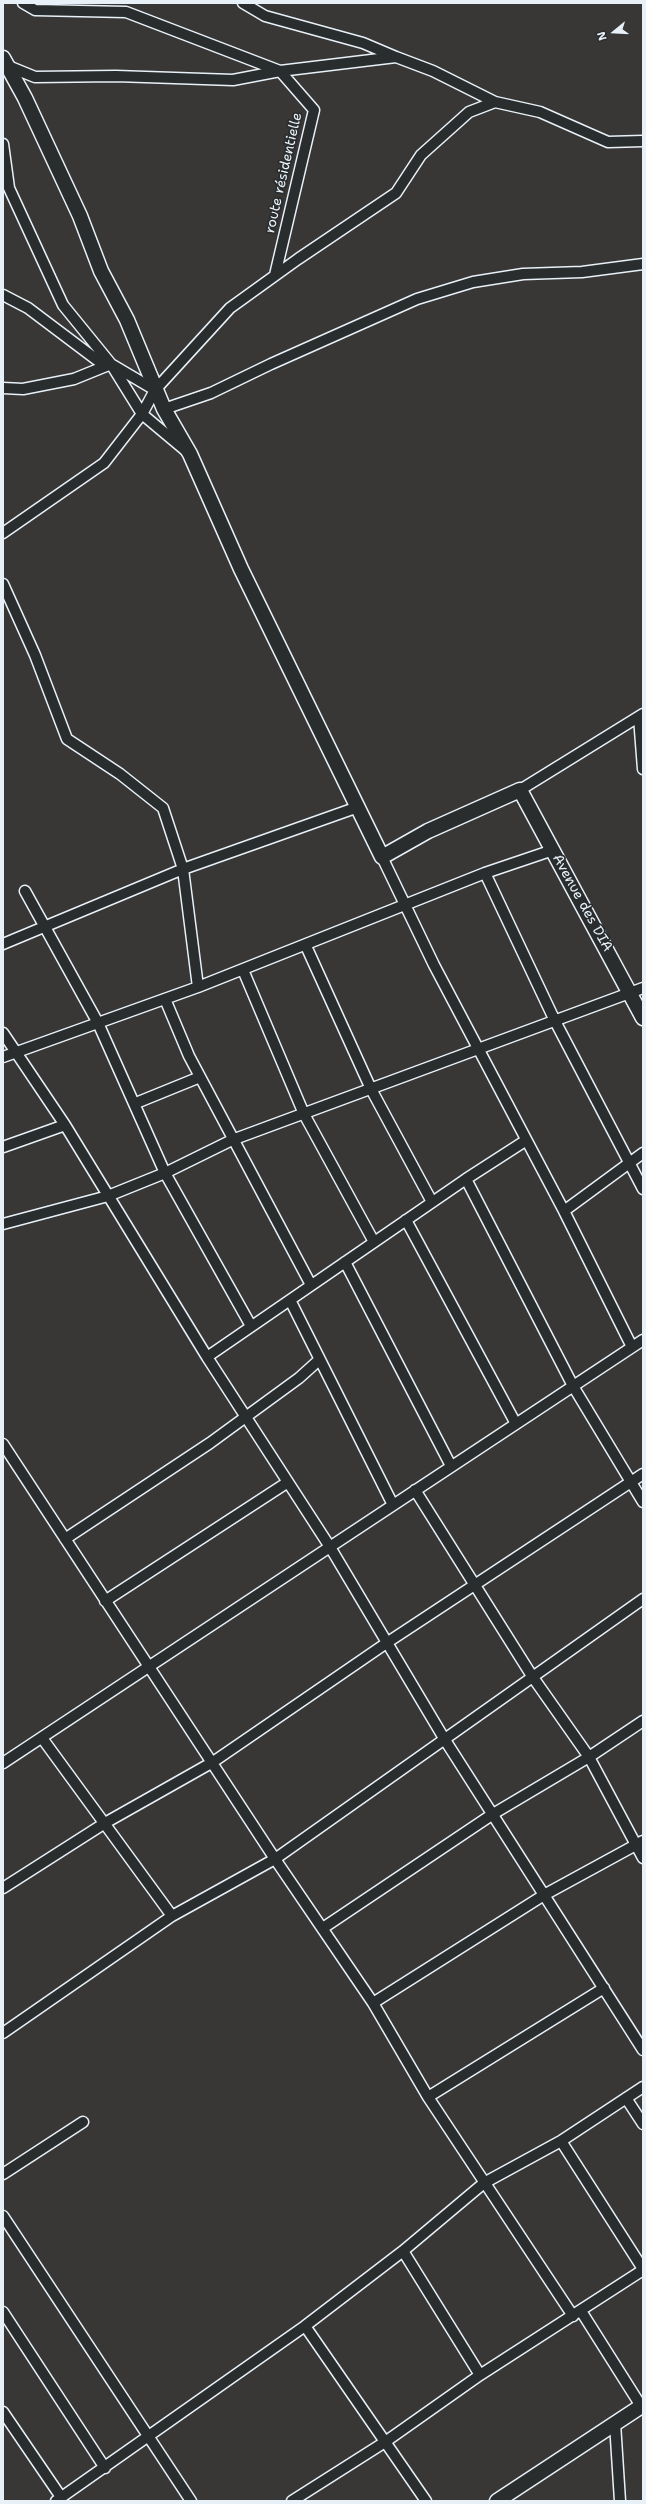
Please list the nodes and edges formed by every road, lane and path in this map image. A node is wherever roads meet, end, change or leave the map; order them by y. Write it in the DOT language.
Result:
graph roads {
  1 [pos="23,3"];
  2 [pos="243,3"];
  3 [pos="396,57"];
  4 [pos="5,62"];
  5 [pos="280,71"];
  6 [pos="495,102"];
  7 [pos="643,142"];
  8 [pos="3,144"];
  9 [pos="643,264"];
  10 [pos="275,275"];
  11 [pos="3,295"];
  12 [pos="111,364"];
  13 [pos="3,388"];
  14 [pos="155,390"];
  15 [pos="164,409"];
  16 [pos="142,414"];
  17 [pos="190,454"];
  18 [pos="3,533"];
  19 [pos="3,584"];
  20 [pos="641,716"];
  21 [pos="643,769"];
  22 [pos="520,790"];
  23 [pos="358,807"];
  24 [pos="553,850"];
  25 [pos="382,857"];
  26 [pos="183,869"];
  27 [pos="485,873"];
  28 [pos="26,891"];
  29 [pos="404,906"];
  30 [pos="45,926"];
  31 [pos="3,944"];
  32 [pos="306,946"];
  33 [pos="243,970"];
  34 [pos="198,988"];
  35 [pos="637,990"];
  36 [pos="165,999"];
  37 [pos="643,1018"];
  38 [pos="555,1022"];
  39 [pos="98,1023"];
  40 [pos="3,1033"];
  41 [pos="480,1049"];
  42 [pos="16,1052"];
  43 [pos="3,1057"];
  44 [pos="200,1077"];
  45 [pos="371,1089"];
  46 [pos="136,1103"];
  47 [pos="304,1114"];
  48 [pos="65,1125"];
  49 [pos="232,1140"];
  50 [pos="525,1141"];
  51 [pos="3,1147"];
  52 [pos="643,1153"];
  53 [pos="629,1163"];
  54 [pos="165,1173"];
  55 [pos="466,1179"];
  56 [pos="643,1189"];
  57 [pos="108,1196"];
  58 [pos="432,1202"];
  59 [pos="564,1211"];
  60 [pos="406,1220"];
  61 [pos="3,1224"];
  62 [pos="374,1242"];
  63 [pos="345,1262"];
  64 [pos="311,1285"];
  65 [pos="290,1300"];
  66 [pos="251,1326"];
  67 [pos="643,1340"];
  68 [pos="632,1347"];
  69 [pos="207,1357"];
  70 [pos="319,1360"];
  71 [pos="573,1386"];
  72 [pos="247,1416"];
  73 [pos="516,1424"];
  74 [pos="3,1444"];
  75 [pos="451,1466"];
  76 [pos="643,1474"];
  77 [pos="288,1482"];
  78 [pos="631,1482"];
  79 [pos="415,1490"];
  80 [pos="643,1502"];
  81 [pos="393,1504"];
  82 [pos="65,1539"];
  83 [pos="330,1548"];
  84 [pos="475,1584"];
  85 [pos="643,1599"];
  86 [pos="105,1600"];
  87 [pos="388,1642"];
  88 [pos="149,1666"];
  89 [pos="532,1676"];
  90 [pos="643,1721"];
  91 [pos="42,1738"];
  92 [pos="445,1740"];
  93 [pos="589,1757"];
  94 [pos="213,1762"];
  95 [pos="3,1763"];
  96 [pos="493,1814"];
  97 [pos="105,1823"];
  98 [pos="639,1843"];
  99 [pos="643,1858"];
  100 [pos="275,1859"];
  101 [pos="3,1888"];
  102 [pos="544,1896"];
  103 [pos="172,1916"];
  104 [pos="323,1928"];
  105 [pos="604,1988"];
  106 [pos="373,2003"];
  107 [pos="3,2033"];
  108 [pos="643,2050"];
  109 [pos="643,2087"];
  110 [pos="428,2097"];
  111 [pos="626,2098"];
  112 [pos="83,2122"];
  113 [pos="643,2124"];
  114 [pos="561,2141"];
  115 [pos="3,2174"];
  116 [pos="484,2183"];
  117 [pos="3,2216"];
  118 [pos="403,2251"];
  119 [pos="643,2270"];
  120 [pos="3,2312"];
  121 [pos="577,2314"];
  122 [pos="305,2326"];
  123 [pos="480,2375"];
  124 [pos="642,2405"];
  125 [pos="3,2412"];
  126 [pos="615,2422"];
  127 [pos="149,2438"];
  128 [pos="385,2442"];
  129 [pos="105,2468"];
  130 [pos="59,2499"];
  131 [pos="190,2501"];
  132 [pos="292,2501"];
  133 [pos="426,2501"];
  134 [pos="497,2501"];
  135 [pos="620,2501"];
  1 -- 5 [label="street, route résidentielle"];
  2 -- 3 [label="street"];
  3 -- 5 [label="street"];
  3 -- 6 [label="street"];
  4 -- 5 [label="street"];
  4 -- 14 [label="street"];
  5 -- 10 [label="street, route résidentielle"];
  6 -- 7 [label="street"];
  6 -- 10 [label="street"];
  8 -- 12 [label="street"];
  9 -- 15 [label="street"];
  10 -- 14 [label="street"];
  11 -- 12 [label="street"];
  12 -- 13 [label="street"];
  12 -- 14 [label="street"];
  12 -- 16 [label="street"];
  14 -- 15 [label="street"];
  14 -- 16 [label="street"];
  15 -- 17 [label="street"];
  16 -- 17 [label="street"];
  16 -- 18 [label="street"];
  17 -- 23 [label="street"];
  19 -- 26 [label="street"];
  20 -- 21 [label="street"];
  20 -- 22 [label="street"];
  22 -- 24 [label="street, Avenue des DIA"];
  22 -- 25 [label="street"];
  23 -- 25 [label="street"];
  23 -- 26 [label="street"];
  24 -- 27 [label="street"];
  24 -- 35 [label="street, Avenue des DIA"];
  25 -- 29 [label="street"];
  26 -- 30 [label="street"];
  26 -- 34 [label="street"];
  27 -- 29 [label="street"];
  27 -- 38 [label="street"];
  28 -- 30 [label="street"];
  29 -- 32 [label="street"];
  29 -- 41 [label="street"];
  30 -- 31 [label="street"];
  30 -- 39 [label="street"];
  32 -- 33 [label="street"];
  32 -- 45 [label="street"];
  33 -- 34 [label="street"];
  33 -- 47 [label="street"];
  34 -- 36 [label="street"];
  35 -- 37 [label="street, Avenue des DIA"];
  35 -- 38 [label="street"];
  36 -- 39 [label="street"];
  36 -- 44 [label="street"];
  38 -- 41 [label="street"];
  38 -- 53 [label="street"];
  39 -- 42 [label="street"];
  39 -- 46 [label="street"];
  40 -- 42 [label="street"];
  41 -- 45 [label="street"];
  41 -- 50 [label="street"];
  42 -- 43 [label="street"];
  42 -- 48 [label="street"];
  44 -- 46 [label="street"];
  44 -- 49 [label="street"];
  45 -- 47 [label="street"];
  45 -- 58 [label="street"];
  46 -- 54 [label="street"];
  47 -- 49 [label="street"];
  47 -- 62 [label="street"];
  48 -- 51 [label="street"];
  48 -- 57 [label="street"];
  49 -- 54 [label="street"];
  49 -- 64 [label="street"];
  50 -- 55 [label="street"];
  50 -- 59 [label="street"];
  52 -- 53 [label="street"];
  53 -- 56 [label="street"];
  53 -- 59 [label="street"];
  54 -- 57 [label="street"];
  54 -- 66 [label="street"];
  55 -- 58 [label="street"];
  55 -- 71 [label="street"];
  57 -- 61 [label="street"];
  57 -- 69 [label="street"];
  58 -- 60 [label="street"];
  59 -- 68 [label="street"];
  60 -- 62 [label="street"];
  60 -- 73 [label="street"];
  62 -- 63 [label="street"];
  63 -- 64 [label="street"];
  63 -- 75 [label="street"];
  64 -- 65 [label="street"];
  65 -- 66 [label="street"];
  65 -- 70 [label="street"];
  66 -- 69 [label="street"];
  67 -- 68 [label="street"];
  68 -- 71 [label="street"];
  69 -- 72 [label="street"];
  70 -- 72 [label="street"];
  70 -- 81 [label="street"];
  71 -- 73 [label="street"];
  71 -- 78 [label="street"];
  72 -- 77 [label="street"];
  72 -- 82 [label="street"];
  73 -- 75 [label="street"];
  74 -- 82 [label="street"];
  75 -- 79 [label="street"];
  76 -- 78 [label="street"];
  77 -- 83 [label="street"];
  77 -- 86 [label="street"];
  78 -- 80 [label="street"];
  78 -- 84 [label="street"];
  79 -- 81 [label="street"];
  79 -- 84 [label="street"];
  81 -- 83 [label="street"];
  82 -- 86 [label="street"];
  83 -- 87 [label="street"];
  83 -- 88 [label="street"];
  84 -- 87 [label="street"];
  84 -- 89 [label="street"];
  85 -- 89 [label="street"];
  86 -- 88 [label="street"];
  87 -- 92 [label="street"];
  87 -- 94 [label="street"];
  88 -- 91 [label="street"];
  88 -- 94 [label="street"];
  89 -- 92 [label="street"];
  89 -- 93 [label="street"];
  90 -- 93 [label="street"];
  91 -- 95 [label="street"];
  91 -- 97 [label="street"];
  92 -- 96 [label="street"];
  92 -- 100 [label="street"];
  93 -- 96 [label="street"];
  93 -- 98 [label="street"];
  94 -- 97 [label="street"];
  94 -- 100 [label="street"];
  96 -- 102 [label="street"];
  96 -- 104 [label="street"];
  97 -- 101 [label="street"];
  97 -- 103 [label="street"];
  98 -- 99 [label="street"];
  98 -- 102 [label="street"];
  100 -- 103 [label="street"];
  100 -- 104 [label="street"];
  102 -- 105 [label="street"];
  102 -- 106 [label="street"];
  103 -- 107 [label="street"];
  104 -- 106 [label="street"];
  105 -- 108 [label="street"];
  105 -- 110 [label="street"];
  106 -- 110 [label="street"];
  109 -- 111 [label="street"];
  110 -- 116 [label="street"];
  111 -- 113 [label="street"];
  111 -- 114 [label="street"];
  112 -- 115 [label="street"];
  114 -- 116 [label="street"];
  114 -- 119 [label="street"];
  116 -- 118 [label="street"];
  116 -- 121 [label="street"];
  117 -- 127 [label="street"];
  118 -- 122 [label="street"];
  118 -- 123 [label="street"];
  119 -- 121 [label="street"];
  120 -- 129 [label="street"];
  121 -- 123 [label="street"];
  121 -- 124 [label="street"];
  122 -- 127 [label="street"];
  122 -- 128 [label="street"];
  123 -- 128 [label="street"];
  124 -- 126 [label="street"];
  125 -- 130 [label="street"];
  126 -- 134 [label="street"];
  126 -- 135 [label="street"];
  127 -- 129 [label="street"];
  127 -- 131 [label="street"];
  128 -- 132 [label="street"];
  128 -- 133 [label="street"];
  129 -- 130 [label="street"];
}
